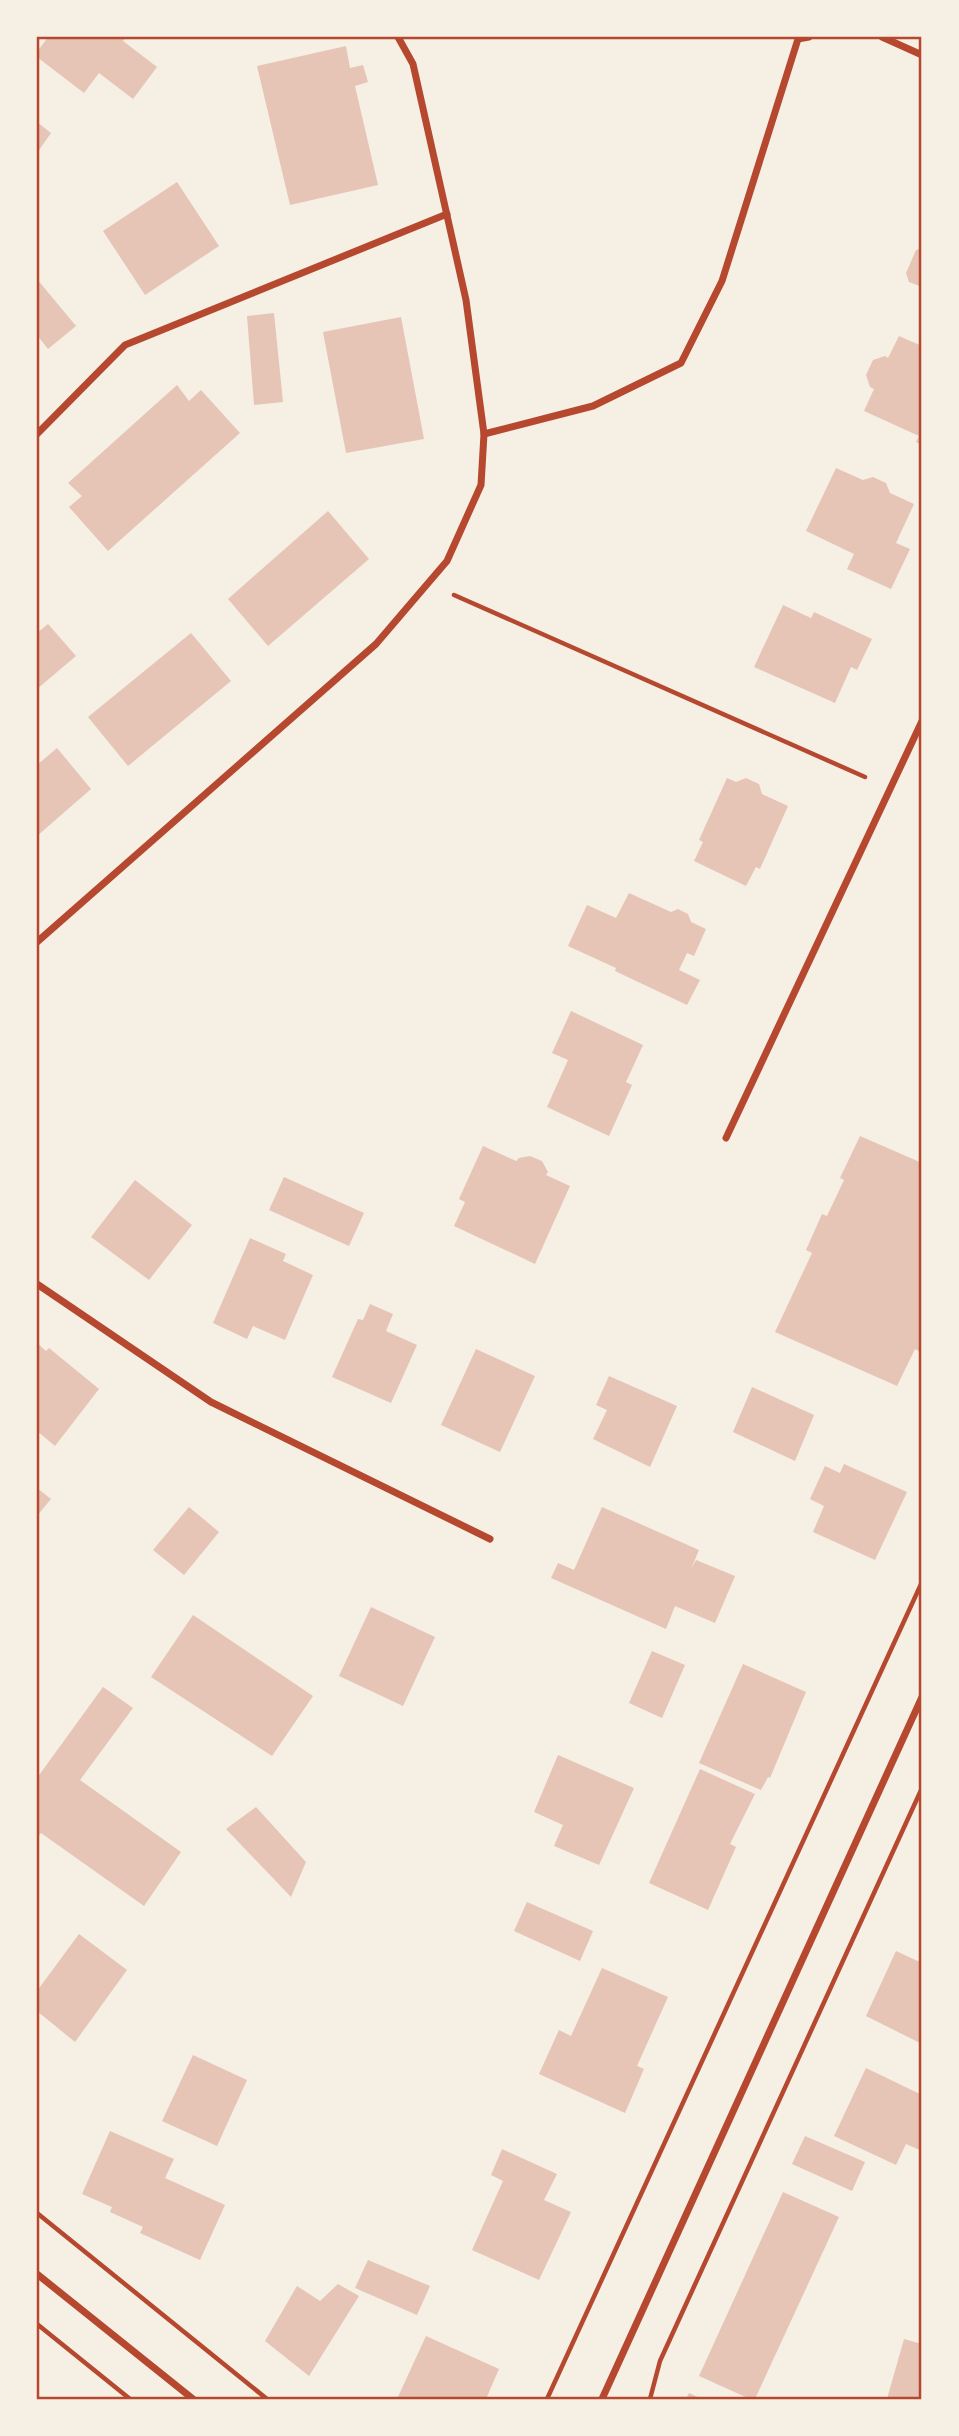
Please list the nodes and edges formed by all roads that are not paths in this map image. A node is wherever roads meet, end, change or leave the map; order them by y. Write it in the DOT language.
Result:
graph roads {
  1 [pos="398,37"];
  2 [pos="809,37"];
  3 [pos="882,37"];
  4 [pos="922,55"];
  5 [pos="447,214"];
  6 [pos="37,434"];
  7 [pos="484,434"];
  8 [pos="922,721"];
  9 [pos="37,942"];
  10 [pos="726,1138"];
  11 [pos="37,1284"];
  12 [pos="490,1538"];
  13 [pos="922,1697"];
  14 [pos="37,2273"];
  15 [pos="193,2399"];
  16 [pos="602,2399"];
  1 -- 5 [label="street"];
  2 -- 7 [label="street"];
  3 -- 4 [label="street"];
  5 -- 6 [label="street"];
  5 -- 7 [label="street"];
  7 -- 9 [label="street"];
  8 -- 10 [label="street"];
  11 -- 12 [label="street"];
  13 -- 16 [label="street"];
  14 -- 15 [label="street"];
}
